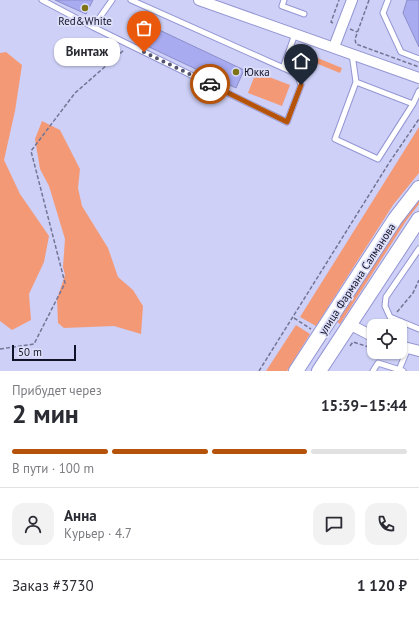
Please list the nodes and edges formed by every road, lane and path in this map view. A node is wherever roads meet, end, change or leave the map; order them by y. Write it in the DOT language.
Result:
graph roads {
  1 [pos="42,0"];
  2 [pos="112,0"];
  3 [pos="131,0"];
  4 [pos="199,0"];
  5 [pos="284,0"];
  6 [pos="352,0"];
  7 [pos="369,0"];
  8 [pos="388,0"];
  9 [pos="304,14"];
  10 [pos="93,27"];
  11 [pos="295,34"];
  12 [pos="130,45"];
  13 [pos="334,47"];
  14 [pos="352,53"];
  15 [pos="419,59"];
  16 [pos="419,67"];
  17 [pos="283,68"];
  18 [pos="419,78"];
  19 [pos="356,82"];
  20 [pos="419,91"];
  21 [pos="413,104"];
  22 [pos="419,119"];
  23 [pos="419,188"];
  24 [pos="419,219"];
  25 [pos="419,249"];
  26 [pos="419,280"];
  27 [pos="390,317"];
  28 [pos="386,319"];
  29 [pos="349,324"];
  30 [pos="419,329"];
  31 [pos="367,333"];
  32 [pos="367,346"];
  33 [pos="407,348"];
  34 [pos="0,349"];
  35 [pos="346,351"];
  36 [pos="419,351"];
  37 [pos="402,359"];
  38 [pos="401,370"];
  39 [pos="259,371"];
  40 [pos="296,371"];
  41 [pos="319,371"];
  42 [pos="373,371"];
  1 -- 10 [label="lane"];
  2 -- 10 [label="lane"];
  3 -- 17 [label="lane"];
  4 -- 11 [label="street"];
  5 -- 9 [label="lane"];
  6 -- 13 [label="street"];
  7 -- 16 [label="path"];
  8 -- 15 [label="lane"];
  10 -- 12 [label="lane"];
  11 -- 13 [label="street"];
  11 -- 17 [label="lane"];
  12 -- 17 [label="lane"];
  12 -- 34 [label="path"];
  13 -- 14 [label="street"];
  14 -- 18 [label="street"];
  14 -- 19 [label="lane"];
  19 -- 21 [label="lane"];
  19 -- 21 [label="lane"];
  20 -- 21 [label="lane"];
  22 -- 39 [label="path"];
  23 -- 40 [label="street, улица Фармана Салманова"];
  24 -- 29 [label="street, улица Фармана Салманова"];
  25 -- 27 [label="lane"];
  26 -- 27 [label="path"];
  27 -- 28 [label="path"];
  27 -- 30 [label="lane"];
  29 -- 31 [label="street"];
  29 -- 41 [label="street, улица Фармана Салманова"];
  32 -- 35 [label="path"];
  33 -- 36 [label="street"];
  37 -- 38 [label="lane"];
  38 -- 42 [label="lane"];
}
